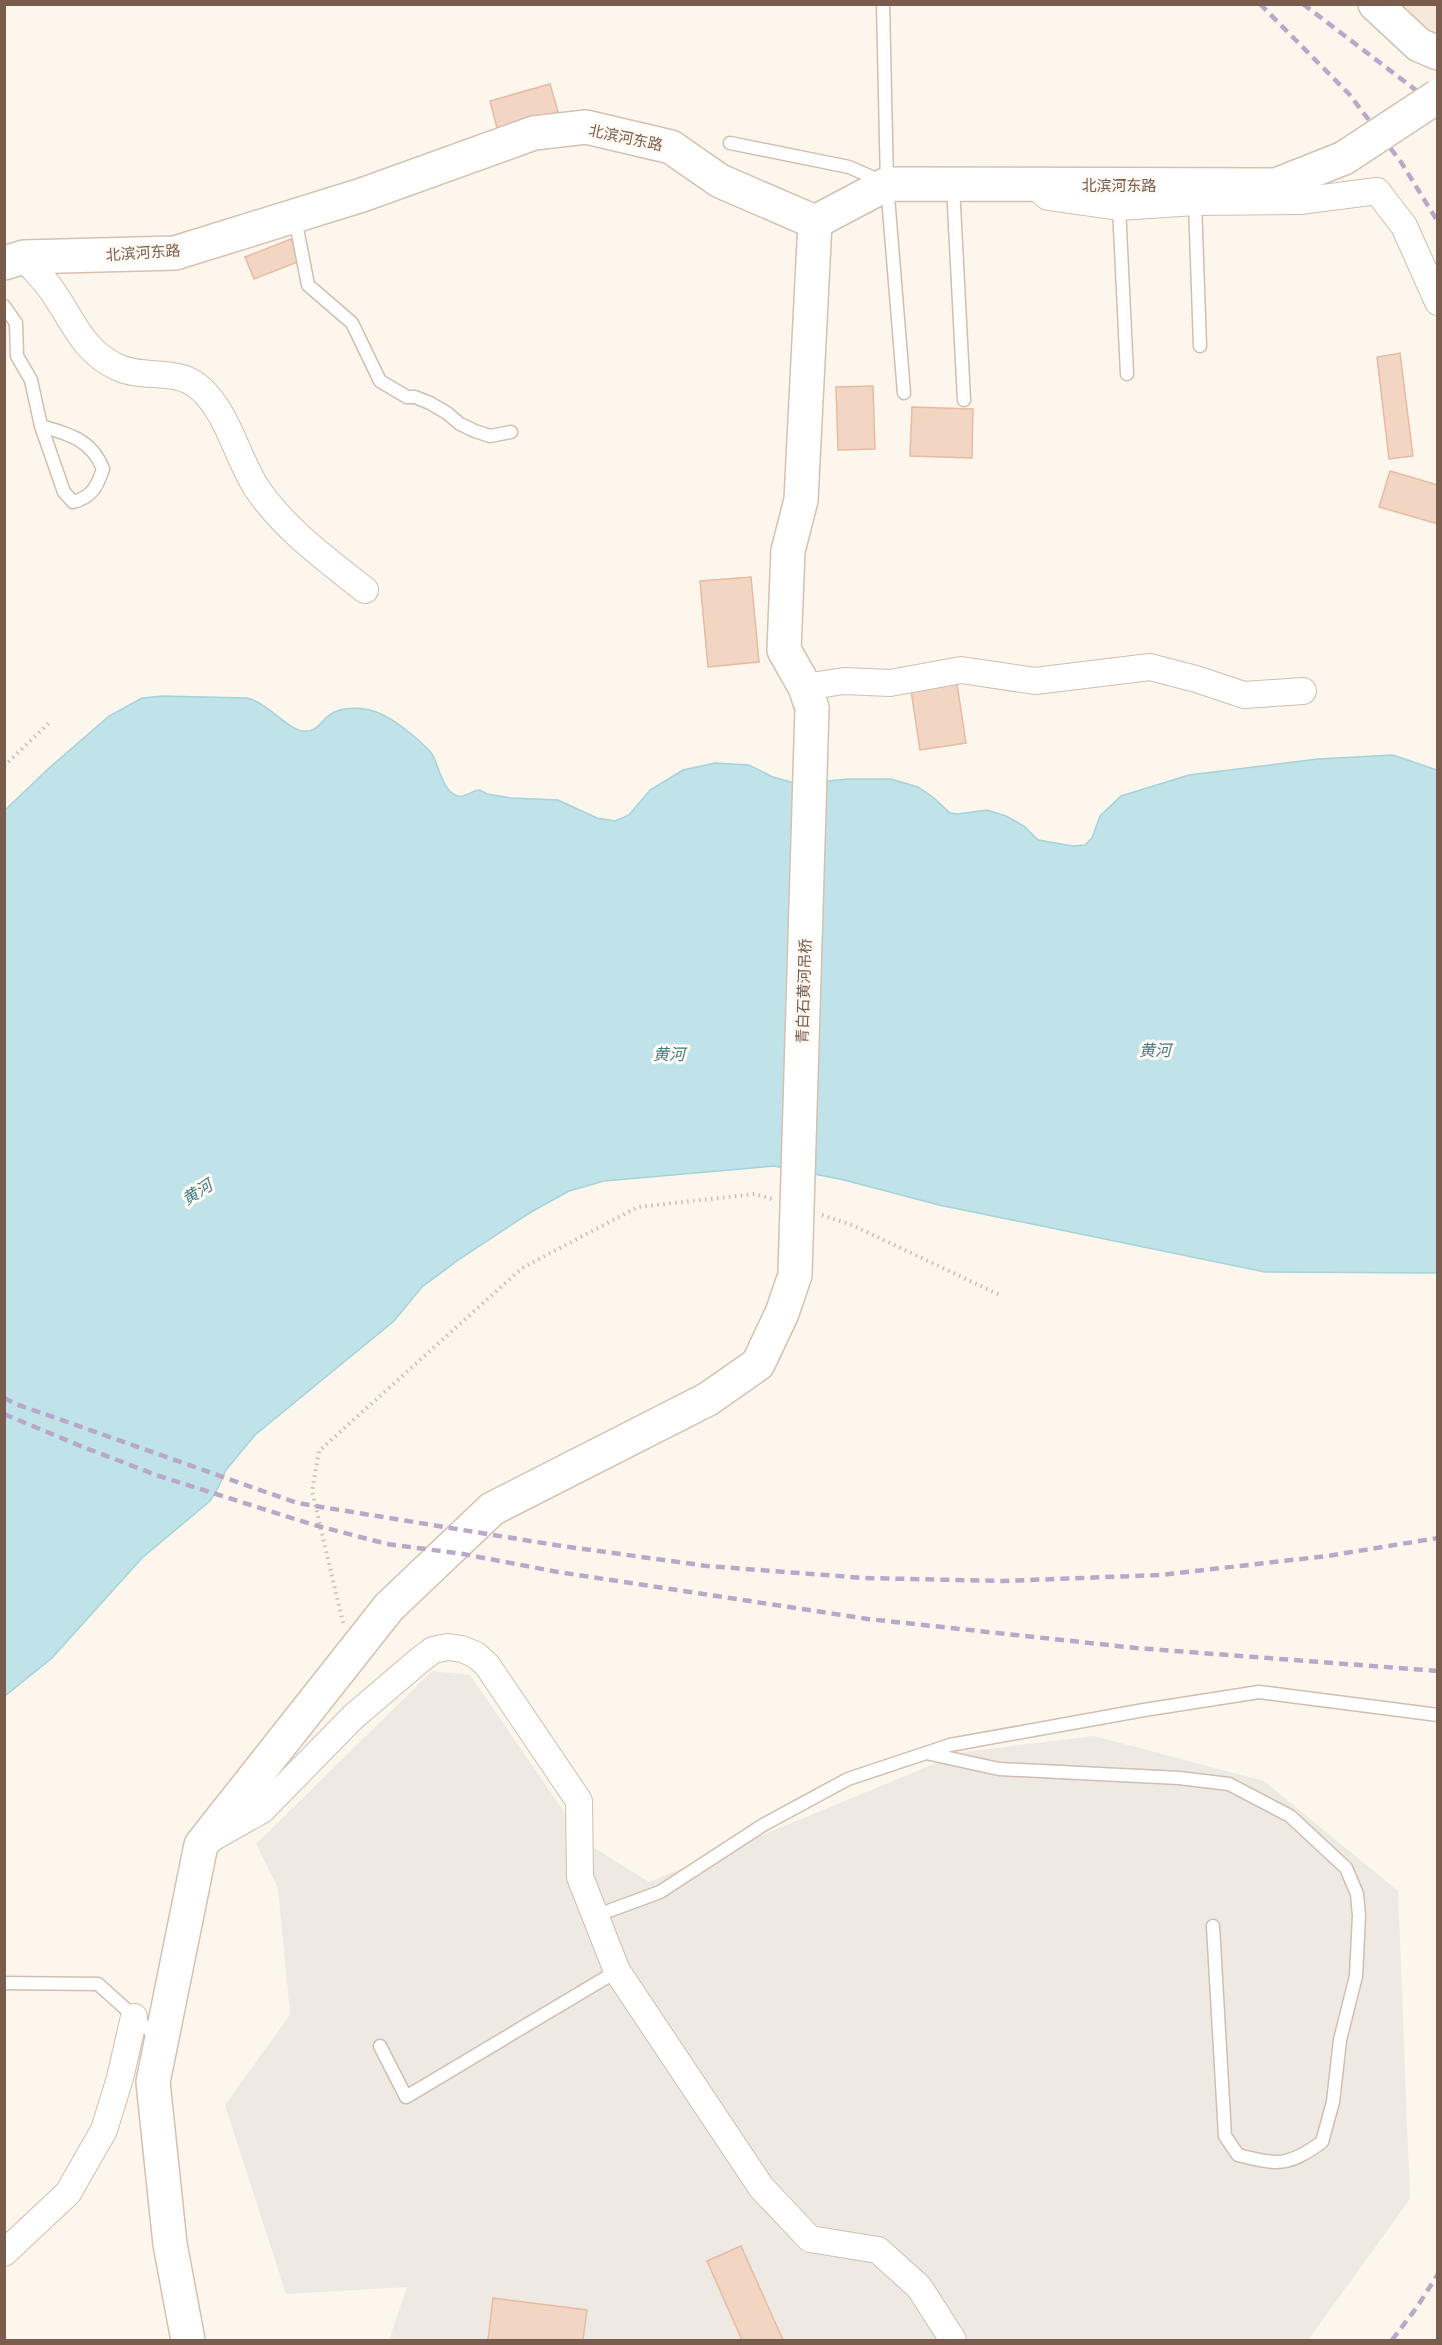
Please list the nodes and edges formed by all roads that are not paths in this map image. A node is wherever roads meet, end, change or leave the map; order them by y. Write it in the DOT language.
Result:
graph roads {
  1 [pos="883,4"];
  2 [pos="1375,4"];
  3 [pos="1437,53"];
  4 [pos="1437,96"];
  5 [pos="730,143"];
  6 [pos="887,184"];
  7 [pos="953,184"];
  8 [pos="1034,185"];
  9 [pos="1195,202"];
  10 [pos="1119,207"];
  11 [pos="295,216"];
  12 [pos="815,222"];
  13 [pos="10,258"];
  14 [pos="1437,302"];
  15 [pos="4,306"];
  16 [pos="1200,346"];
  17 [pos="1127,375"];
  18 [pos="904,393"];
  19 [pos="964,400"];
  20 [pos="41,426"];
  21 [pos="511,432"];
  22 [pos="365,590"];
  23 [pos="1304,691"];
  24 [pos="809,697"];
  25 [pos="1437,1715"];
  26 [pos="926,1753"];
  27 [pos="201,1845"];
  28 [pos="595,1916"];
  29 [pos="1213,1926"];
  30 [pos="617,1971"];
  31 [pos="4,1983"];
  32 [pos="134,2017"];
  33 [pos="161,2041"];
  34 [pos="380,2046"];
  35 [pos="4,2253"];
  36 [pos="188,2340"];
  37 [pos="953,2340"];
  1 -- 6 [label="lane"];
  2 -- 3 [label="street"];
  4 -- 8 [label="street, 北滨河东路, bridge"];
  5 -- 6 [label="lane"];
  6 -- 7 [label="street, 北滨河东路"];
  6 -- 12 [label="street, 北滨河东路"];
  6 -- 18 [label="lane"];
  7 -- 8 [label="street, 北滨河东路"];
  7 -- 19 [label="lane"];
  8 -- 10 [label="street"];
  9 -- 10 [label="street"];
  9 -- 14 [label="street"];
  9 -- 16 [label="lane"];
  10 -- 17 [label="lane"];
  11 -- 12 [label="street, 北滨河东路"];
  11 -- 13 [label="street, 北滨河东路"];
  11 -- 21 [label="lane"];
  12 -- 24 [label="street"];
  13 -- 22 [label="street"];
  15 -- 20 [label="lane"];
  20 -- 20 [label="lane"];
  23 -- 24 [label="street"];
  24 -- 27 [label="street, 青白石黄河吊桥, bridge"];
  25 -- 26 [label="lane"];
  26 -- 28 [label="lane"];
  26 -- 29 [label="lane"];
  27 -- 28 [label="street"];
  27 -- 33 [label="street"];
  28 -- 30 [label="street"];
  30 -- 34 [label="lane"];
  30 -- 37 [label="street"];
  31 -- 32 [label="lane"];
  32 -- 33 [label="lane"];
  32 -- 35 [label="street"];
  33 -- 36 [label="street"];
}
